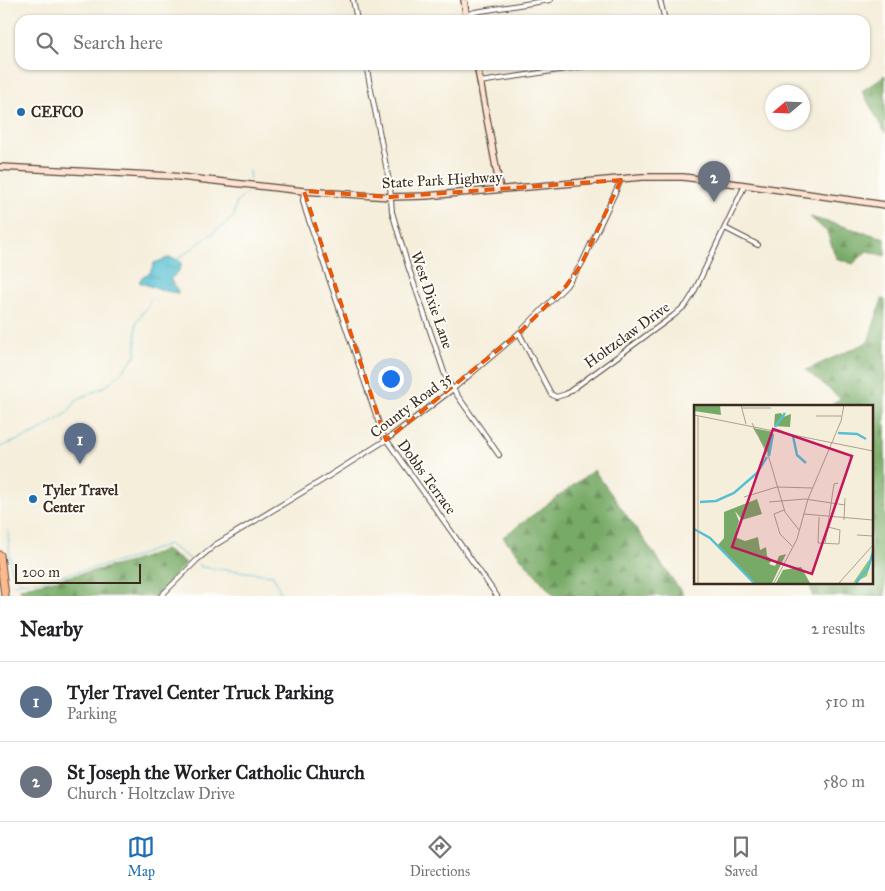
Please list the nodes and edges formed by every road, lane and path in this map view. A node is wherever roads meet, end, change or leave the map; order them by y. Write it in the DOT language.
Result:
graph roads {
  1 [pos="353,0"];
  2 [pos="464,0"];
  3 [pos="550,0"];
  4 [pos="660,0"];
  5 [pos="534,1"];
  6 [pos="356,15"];
  7 [pos="467,15"];
  8 [pos="475,15"];
  9 [pos="664,15"];
  10 [pos="367,70"];
  11 [pos="478,70"];
  12 [pos="559,70"];
  13 [pos="480,82"];
  14 [pos="0,167"];
  15 [pos="621,180"];
  16 [pos="744,185"];
  17 [pos="500,189"];
  18 [pos="304,191"];
  19 [pos="390,197"];
  20 [pos="885,205"];
  21 [pos="725,228"];
  22 [pos="758,245"];
  23 [pos="519,333"];
  24 [pos="453,388"];
  25 [pos="386,440"];
  26 [pos="499,455"];
  27 [pos="0,555"];
  28 [pos="5,596"];
  29 [pos="161,596"];
  30 [pos="497,596"];
  1 -- 6 [label="street"];
  2 -- 7 [label="main road"];
  3 -- 5 [label="street"];
  4 -- 9 [label="street"];
  5 -- 8 [label="street"];
  10 -- 19 [label="street, West Dixie Lane"];
  11 -- 13 [label="main road"];
  12 -- 13 [label="street"];
  13 -- 17 [label="main road"];
  14 -- 18 [label="main road, State Park Highway"];
  15 -- 16 [label="main road, State Park Highway"];
  15 -- 17 [label="main road, State Park Highway"];
  15 -- 23 [label="street, County Road 35"];
  16 -- 20 [label="main road, State Park Highway"];
  16 -- 21 [label="street, Holtzclaw Drive"];
  17 -- 19 [label="main road, State Park Highway"];
  18 -- 19 [label="main road, State Park Highway"];
  18 -- 25 [label="street, Dobbs Terrace"];
  19 -- 24 [label="street, West Dixie Lane"];
  21 -- 22 [label="street"];
  21 -- 23 [label="street, Holtzclaw Drive"];
  23 -- 24 [label="street, County Road 35"];
  24 -- 25 [label="street, County Road 35"];
  24 -- 26 [label="street, West Dixie Lane"];
  25 -- 29 [label="street, County Road 35"];
  25 -- 30 [label="street, Dobbs Terrace"];
  27 -- 28 [label="highway"];
}
